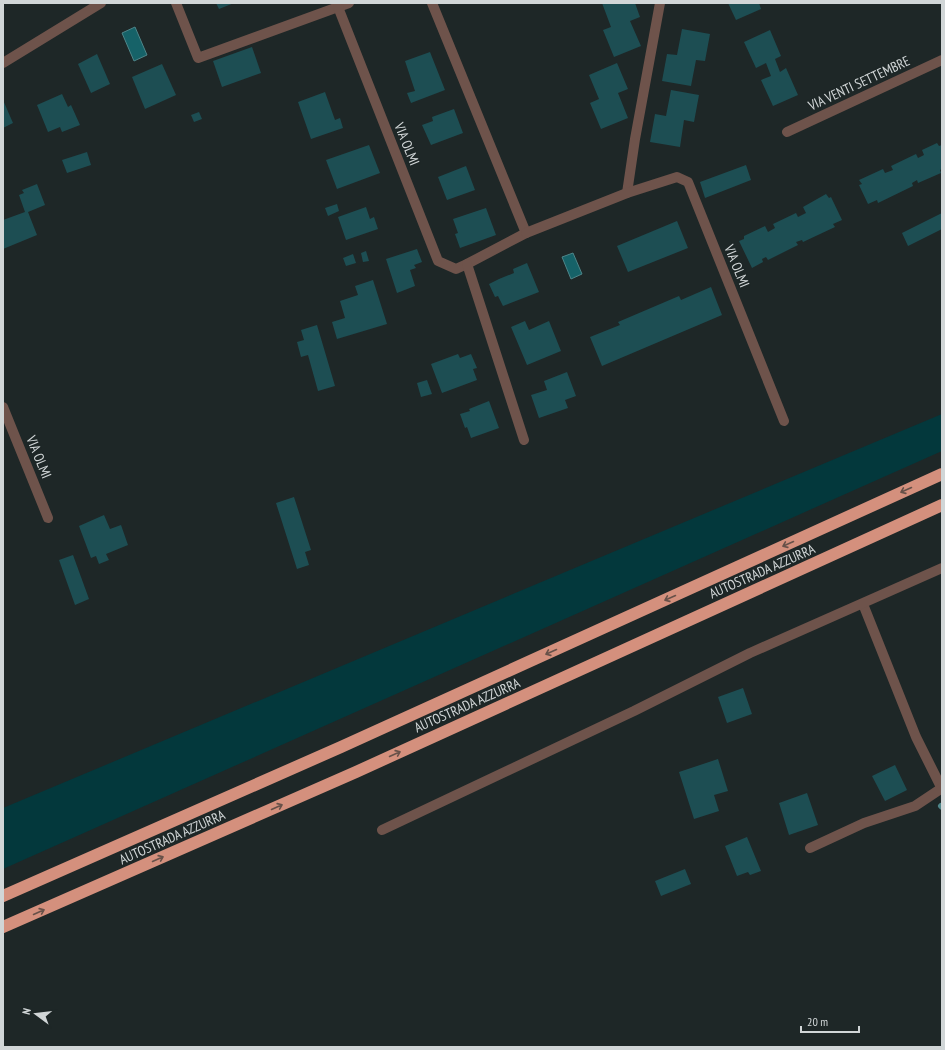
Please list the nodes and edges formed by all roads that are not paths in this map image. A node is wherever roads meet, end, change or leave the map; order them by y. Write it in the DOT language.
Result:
graph roads {
  1 [pos="101,3"];
  2 [pos="176,3"];
  3 [pos="349,3"];
  4 [pos="432,3"];
  5 [pos="660,3"];
  6 [pos="338,7"];
  7 [pos="942,60"];
  8 [pos="3,63"];
  9 [pos="787,132"];
  10 [pos="627,193"];
  11 [pos="526,233"];
  12 [pos="467,264"];
  13 [pos="3,407"];
  14 [pos="784,421"];
  15 [pos="524,440"];
  16 [pos="942,474"];
  17 [pos="942,505"];
  18 [pos="48,518"];
  19 [pos="942,568"];
  20 [pos="863,604"];
  21 [pos="942,789"];
  22 [pos="382,830"];
  23 [pos="810,848"];
  24 [pos="3,896"];
  25 [pos="3,928"];
  1 -- 8 [label="street"];
  2 -- 6 [label="street"];
  3 -- 6 [label="street"];
  4 -- 11 [label="street"];
  5 -- 10 [label="street"];
  6 -- 12 [label="street, VIA OLMI"];
  7 -- 9 [label="street, VIA VENTI SETTEMBRE"];
  10 -- 11 [label="street, VIA OLMI"];
  10 -- 14 [label="street, VIA OLMI"];
  11 -- 12 [label="street, VIA OLMI"];
  12 -- 15 [label="street"];
  13 -- 18 [label="street, VIA OLMI"];
  16 -- 24 [label="highway, AUTOSTRADA AZZURRA, one-way"];
  25 -- 17 [label="highway, AUTOSTRADA AZZURRA, one-way"];
  19 -- 20 [label="street"];
  20 -- 21 [label="street"];
  20 -- 22 [label="street"];
  21 -- 23 [label="street"];
}
